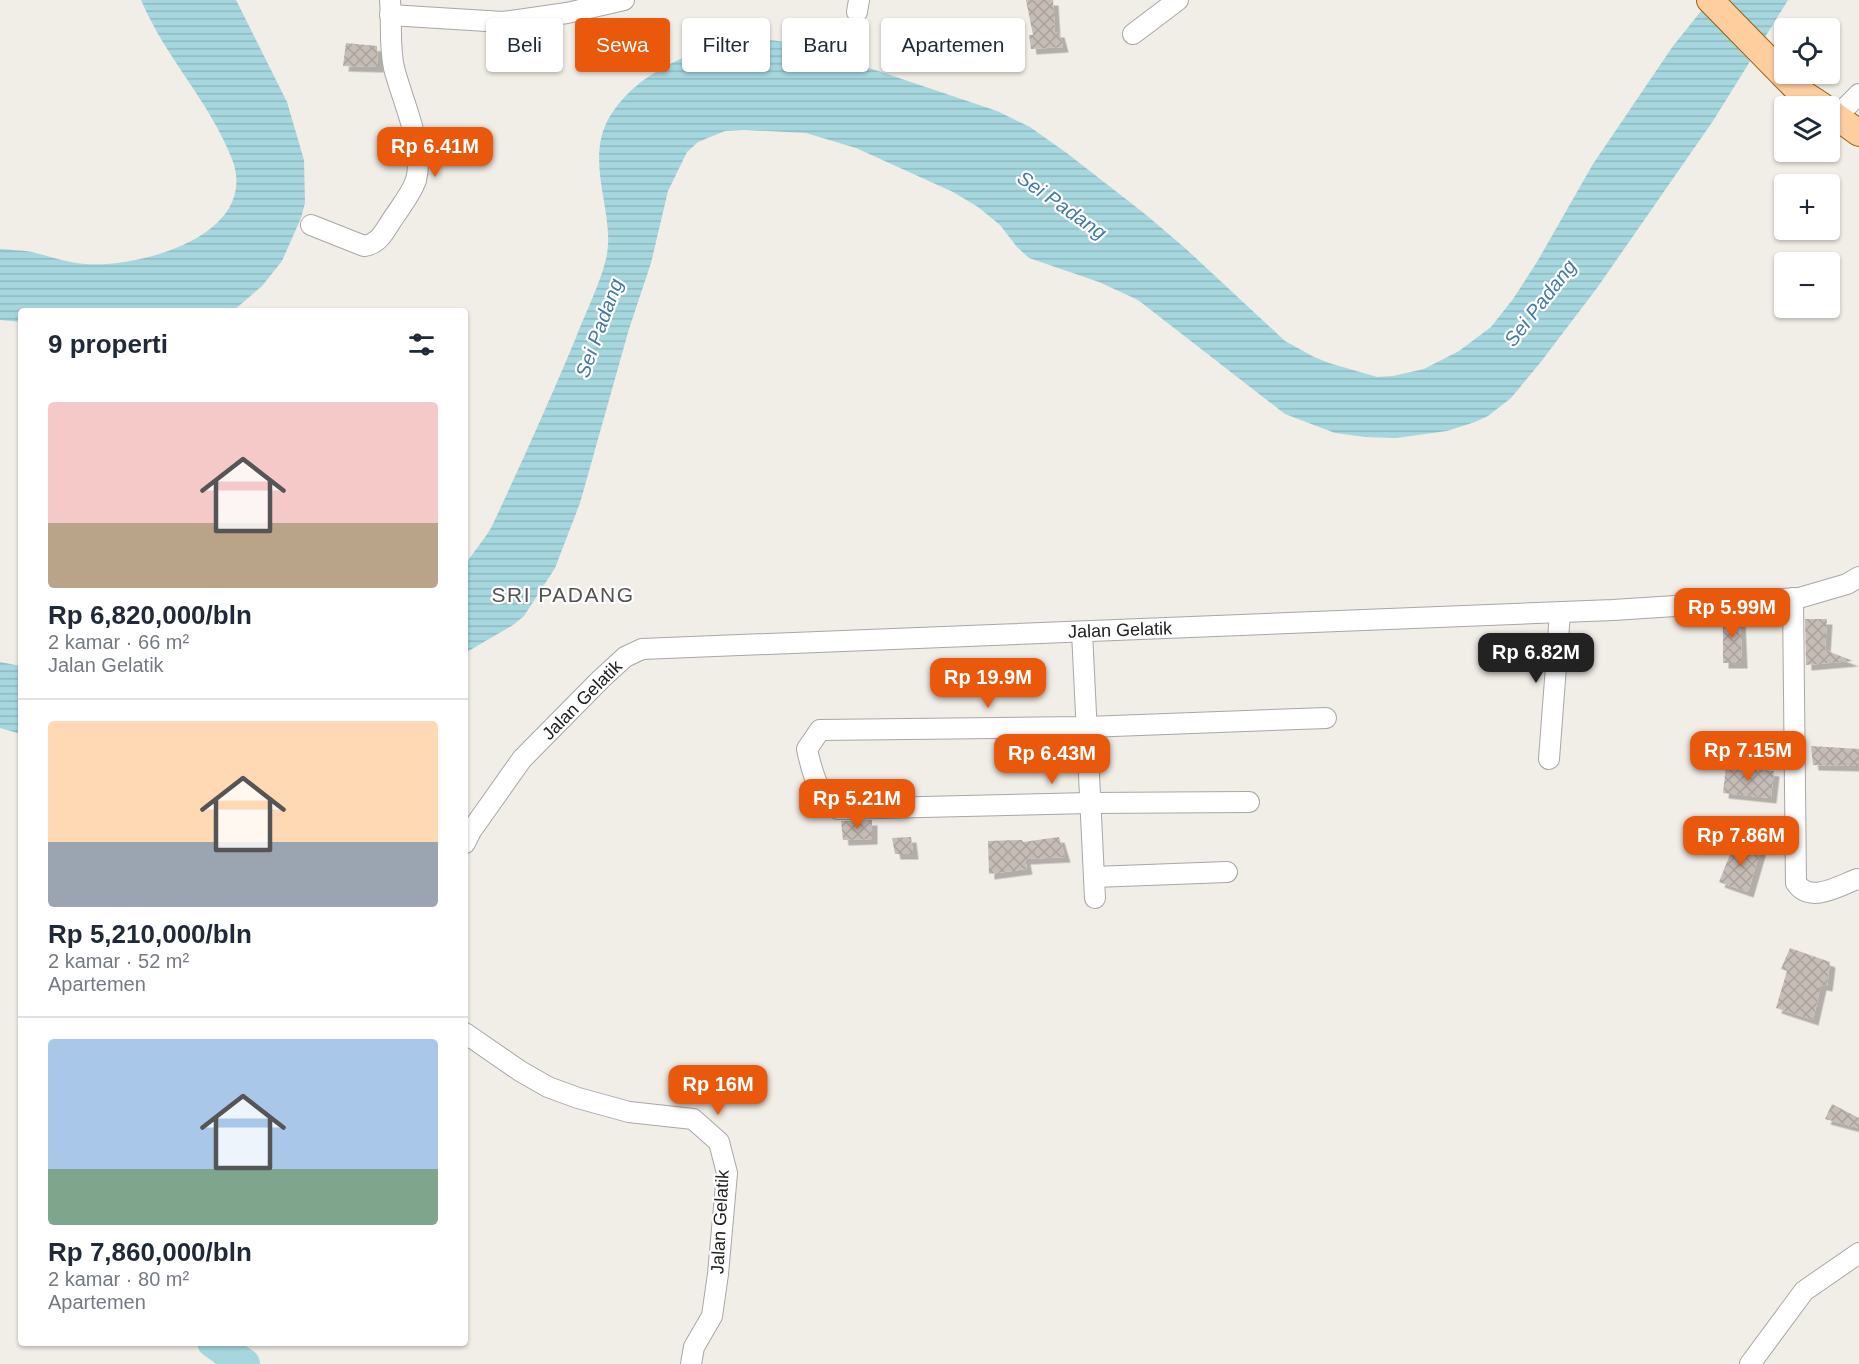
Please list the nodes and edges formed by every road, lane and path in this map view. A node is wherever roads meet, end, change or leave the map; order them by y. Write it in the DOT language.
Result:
graph roads {
  1 [pos="624,0"];
  2 [pos="1710,0"];
  3 [pos="1174,1"];
  4 [pos="390,8"];
  5 [pos="1133,34"];
  6 [pos="1859,94"];
  7 [pos="1806,96"];
  8 [pos="1840,106"];
  9 [pos="1840,119"];
  10 [pos="1859,133"];
  11 [pos="311,225"];
  12 [pos="1859,577"];
  13 [pos="1793,598"];
  14 [pos="1560,612"];
  15 [pos="1082,632"];
  16 [pos="1326,718"];
  17 [pos="1087,727"];
  18 [pos="1549,759"];
  19 [pos="1249,802"];
  20 [pos="1090,803"];
  21 [pos="468,837"];
  22 [pos="1227,872"];
  23 [pos="1094,877"];
  24 [pos="1857,879"];
  25 [pos="1095,898"];
  26 [pos="468,1035"];
  27 [pos="1859,1253"];
  28 [pos="691,1364"];
  29 [pos="1750,1364"];
  1 -- 4 [label="street"];
  2 -- 7 [label="main road"];
  3 -- 5 [label="street"];
  4 -- 11 [label="street"];
  6 -- 8 [label="street"];
  9 -- 10 [label="main road"];
  12 -- 13 [label="street, Jalan Gelatik"];
  13 -- 14 [label="street, Jalan Gelatik"];
  13 -- 24 [label="street"];
  14 -- 15 [label="street, Jalan Gelatik"];
  14 -- 18 [label="street"];
  15 -- 17 [label="street"];
  15 -- 21 [label="street, Jalan Gelatik"];
  16 -- 17 [label="street"];
  17 -- 20 [label="street"];
  17 -- 20 [label="street"];
  19 -- 20 [label="street"];
  20 -- 23 [label="street"];
  22 -- 23 [label="street"];
  23 -- 25 [label="street"];
  26 -- 28 [label="street, Jalan Gelatik"];
  27 -- 29 [label="street"];
}
